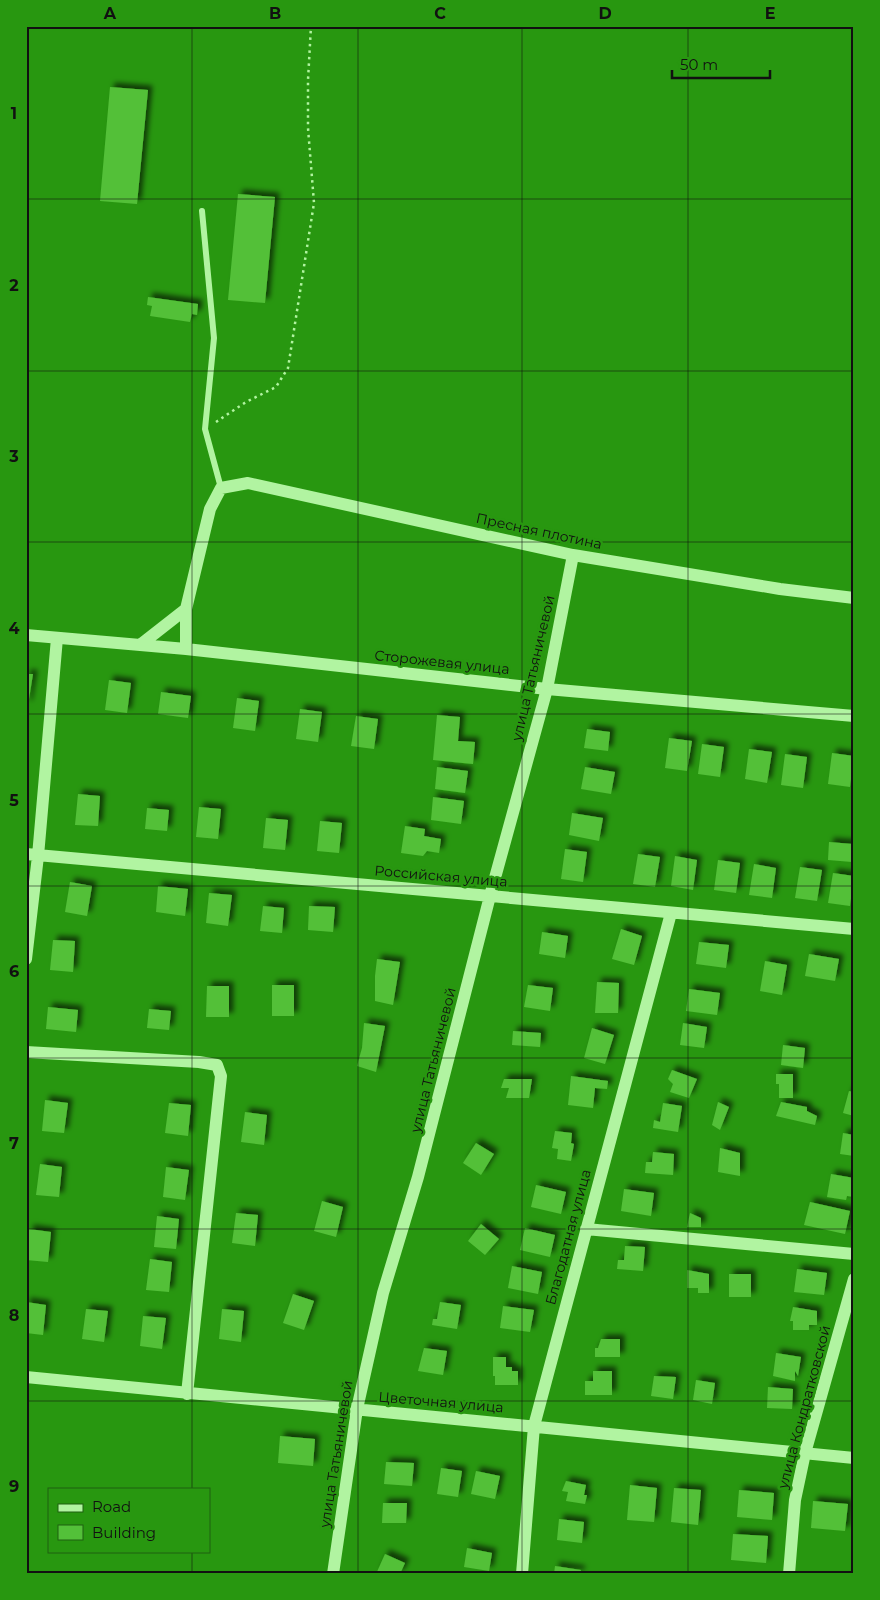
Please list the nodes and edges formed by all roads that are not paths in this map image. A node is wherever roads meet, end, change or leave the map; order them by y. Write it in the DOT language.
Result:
graph roads {
  1 [pos="202,211"];
  2 [pos="221,488"];
  3 [pos="573,555"];
  4 [pos="854,598"];
  5 [pos="186,609"];
  6 [pos="26,635"];
  7 [pos="57,638"];
  8 [pos="140,645"];
  9 [pos="186,649"];
  10 [pos="547,688"];
  11 [pos="854,716"];
  12 [pos="32,855"];
  13 [pos="490,896"];
  14 [pos="671,913"];
  15 [pos="854,930"];
  16 [pos="26,959"];
  17 [pos="26,1052"];
  18 [pos="586,1229"];
  19 [pos="854,1254"];
  20 [pos="854,1279"];
  21 [pos="26,1378"];
  22 [pos="188,1394"];
  23 [pos="357,1409"];
  24 [pos="534,1426"];
  25 [pos="805,1453"];
  26 [pos="854,1458"];
  27 [pos="333,1574"];
  28 [pos="522,1574"];
  29 [pos="789,1574"];
  1 -- 2 [label="lane"];
  2 -- 3 [label="street, Пресная плотина"];
  2 -- 5 [label="street"];
  3 -- 4 [label="street, Пресная плотина"];
  3 -- 10 [label="street, улица Татьяничевой"];
  5 -- 8 [label="street"];
  5 -- 9 [label="street"];
  6 -- 7 [label="street, Сторожевая улица"];
  7 -- 8 [label="street, Сторожевая улица"];
  7 -- 12 [label="street"];
  8 -- 9 [label="street, Сторожевая улица"];
  9 -- 10 [label="street, Сторожевая улица"];
  10 -- 11 [label="street, Сторожевая улица"];
  10 -- 13 [label="street, улица Татьяничевой"];
  12 -- 13 [label="street, Российская улица"];
  12 -- 16 [label="street"];
  13 -- 14 [label="street, Российская улица"];
  13 -- 23 [label="street, улица Татьяничевой"];
  14 -- 15 [label="street, Российская улица"];
  14 -- 18 [label="street, Благодатная улица"];
  17 -- 22 [label="street"];
  18 -- 19 [label="street"];
  18 -- 24 [label="street, Благодатная улица"];
  20 -- 25 [label="street, улица Кондратковской"];
  21 -- 22 [label="street, Цветочная улица"];
  22 -- 23 [label="street, Цветочная улица"];
  23 -- 24 [label="street, Цветочная улица"];
  23 -- 27 [label="street, улица Татьяничевой"];
  24 -- 25 [label="street, Цветочная улица"];
  24 -- 28 [label="street, Благодатная улица"];
  25 -- 26 [label="street, Цветочная улица"];
  25 -- 29 [label="street, улица Кондратковской"];
}
